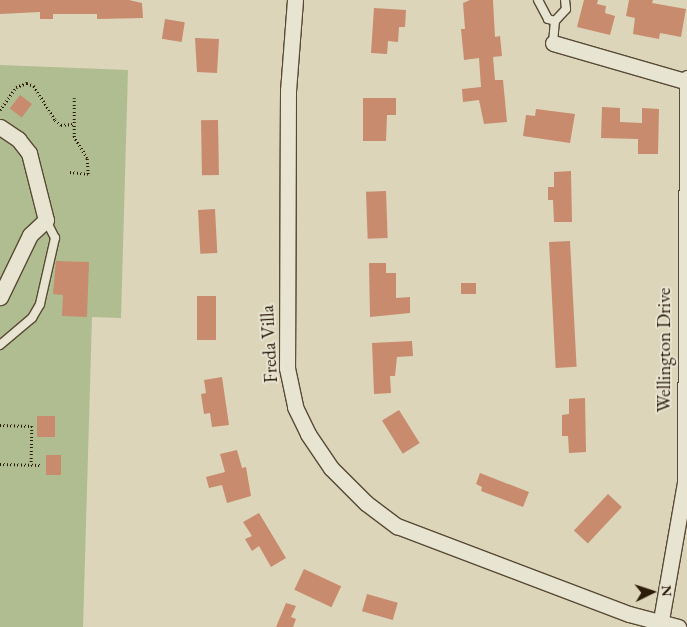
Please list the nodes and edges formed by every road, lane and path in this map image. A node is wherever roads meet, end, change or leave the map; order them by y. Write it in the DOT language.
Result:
graph roads {
  1 [pos="295,0"];
  2 [pos="538,0"];
  3 [pos="565,0"];
  4 [pos="555,21"];
  5 [pos="553,42"];
  6 [pos="686,80"];
  7 [pos="74,98"];
  8 [pos="0,110"];
  9 [pos="73,124"];
  10 [pos="0,127"];
  11 [pos="70,172"];
  12 [pos="46,220"];
  13 [pos="0,297"];
  14 [pos="0,345"];
  15 [pos="0,425"];
  16 [pos="0,464"];
  17 [pos="31,465"];
  18 [pos="41,465"];
  19 [pos="660,620"];
  20 [pos="678,627"];
  1 -- 19 [label="street, Freda Villa"];
  2 -- 4 [label="lane"];
  3 -- 4 [label="lane"];
  4 -- 5 [label="lane"];
  5 -- 6 [label="street"];
  6 -- 19 [label="street, Wellington Drive"];
  7 -- 9 [label="path"];
  8 -- 9 [label="path"];
  9 -- 11 [label="path"];
  10 -- 12 [label="street"];
  12 -- 13 [label="street"];
  12 -- 14 [label="lane"];
  15 -- 17 [label="path"];
  16 -- 17 [label="path"];
  17 -- 18 [label="path"];
  19 -- 20 [label="street, Freda Villa"];
}
